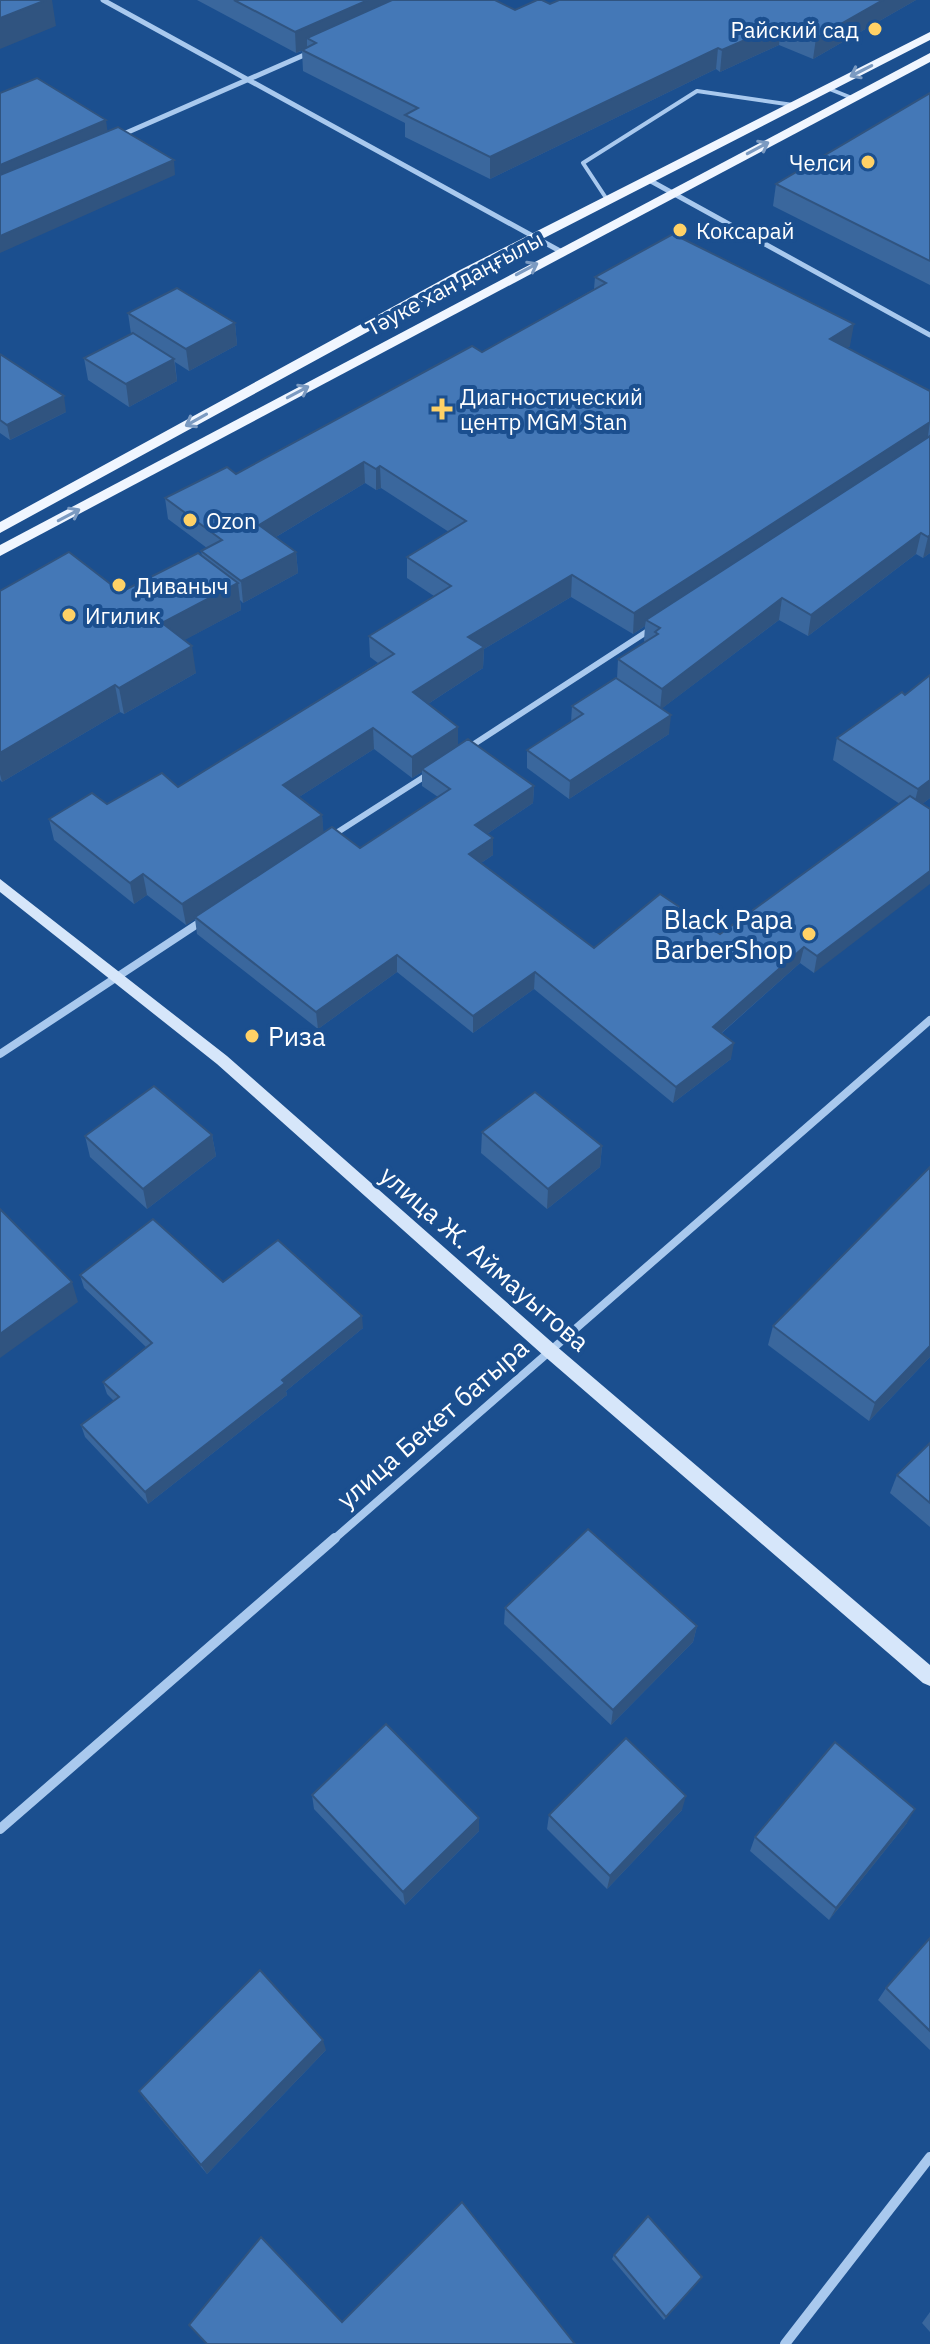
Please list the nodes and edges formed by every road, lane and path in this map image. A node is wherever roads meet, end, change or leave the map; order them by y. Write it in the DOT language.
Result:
graph roads {
  1 [pos="103,0"];
  2 [pos="930,35"];
  3 [pos="317,50"];
  4 [pos="930,57"];
  5 [pos="249,81"];
  6 [pos="827,88"];
  7 [pos="852,98"];
  8 [pos="793,105"];
  9 [pos="117,137"];
  10 [pos="649,180"];
  11 [pos="672,193"];
  12 [pos="608,201"];
  13 [pos="536,238"];
  14 [pos="560,251"];
  15 [pos="930,335"];
  16 [pos="0,528"];
  17 [pos="0,551"];
  18 [pos="663,621"];
  19 [pos="463,751"];
  20 [pos="436,768"];
  21 [pos="316,846"];
  22 [pos="0,884"];
  23 [pos="210,916"];
  24 [pos="116,976"];
  25 [pos="930,1020"];
  26 [pos="0,1054"];
  27 [pos="549,1350"];
  28 [pos="930,1677"];
  29 [pos="0,1829"];
  30 [pos="930,2157"];
  31 [pos="785,2344"];
  1 -- 5 [label="street"];
  2 -- 6 [label="main road, Тәуке хан даңғылы, one-way"];
  3 -- 5 [label="street"];
  4 -- 7 [label="main road, Тәуке хан даңғылы"];
  5 -- 9 [label="street"];
  5 -- 13 [label="street"];
  6 -- 7 [label="lane"];
  6 -- 8 [label="main road, Тәуке хан даңғылы"];
  11 -- 7 [label="main road, Тәуке хан даңғылы, one-way"];
  8 -- 10 [label="main road, Тәуке хан даңғылы"];
  8 -- 12 [label="lane"];
  10 -- 11 [label="street"];
  10 -- 12 [label="main road, Тәуке хан даңғылы"];
  11 -- 14 [label="main road, Тәуке хан даңғылы"];
  11 -- 15 [label="street"];
  12 -- 13 [label="main road, Тәуке хан даңғылы"];
  13 -- 14 [label="street"];
  13 -- 16 [label="main road, Тәуке хан даңғылы, one-way"];
  17 -- 14 [label="main road, Тәуке хан даңғылы, one-way"];
  18 -- 19 [label="street"];
  20 -- 21 [label="street"];
  22 -- 24 [label="street, улица Ж. Аймауытова"];
  23 -- 24 [label="street"];
  24 -- 26 [label="street"];
  24 -- 27 [label="street, улица Ж. Аймауытова"];
  25 -- 27 [label="street, улица Бекет батыра"];
  27 -- 28 [label="street, улица Ж. Аймауытова"];
  27 -- 29 [label="street, улица Бекет батыра"];
  30 -- 31 [label="street"];
}
